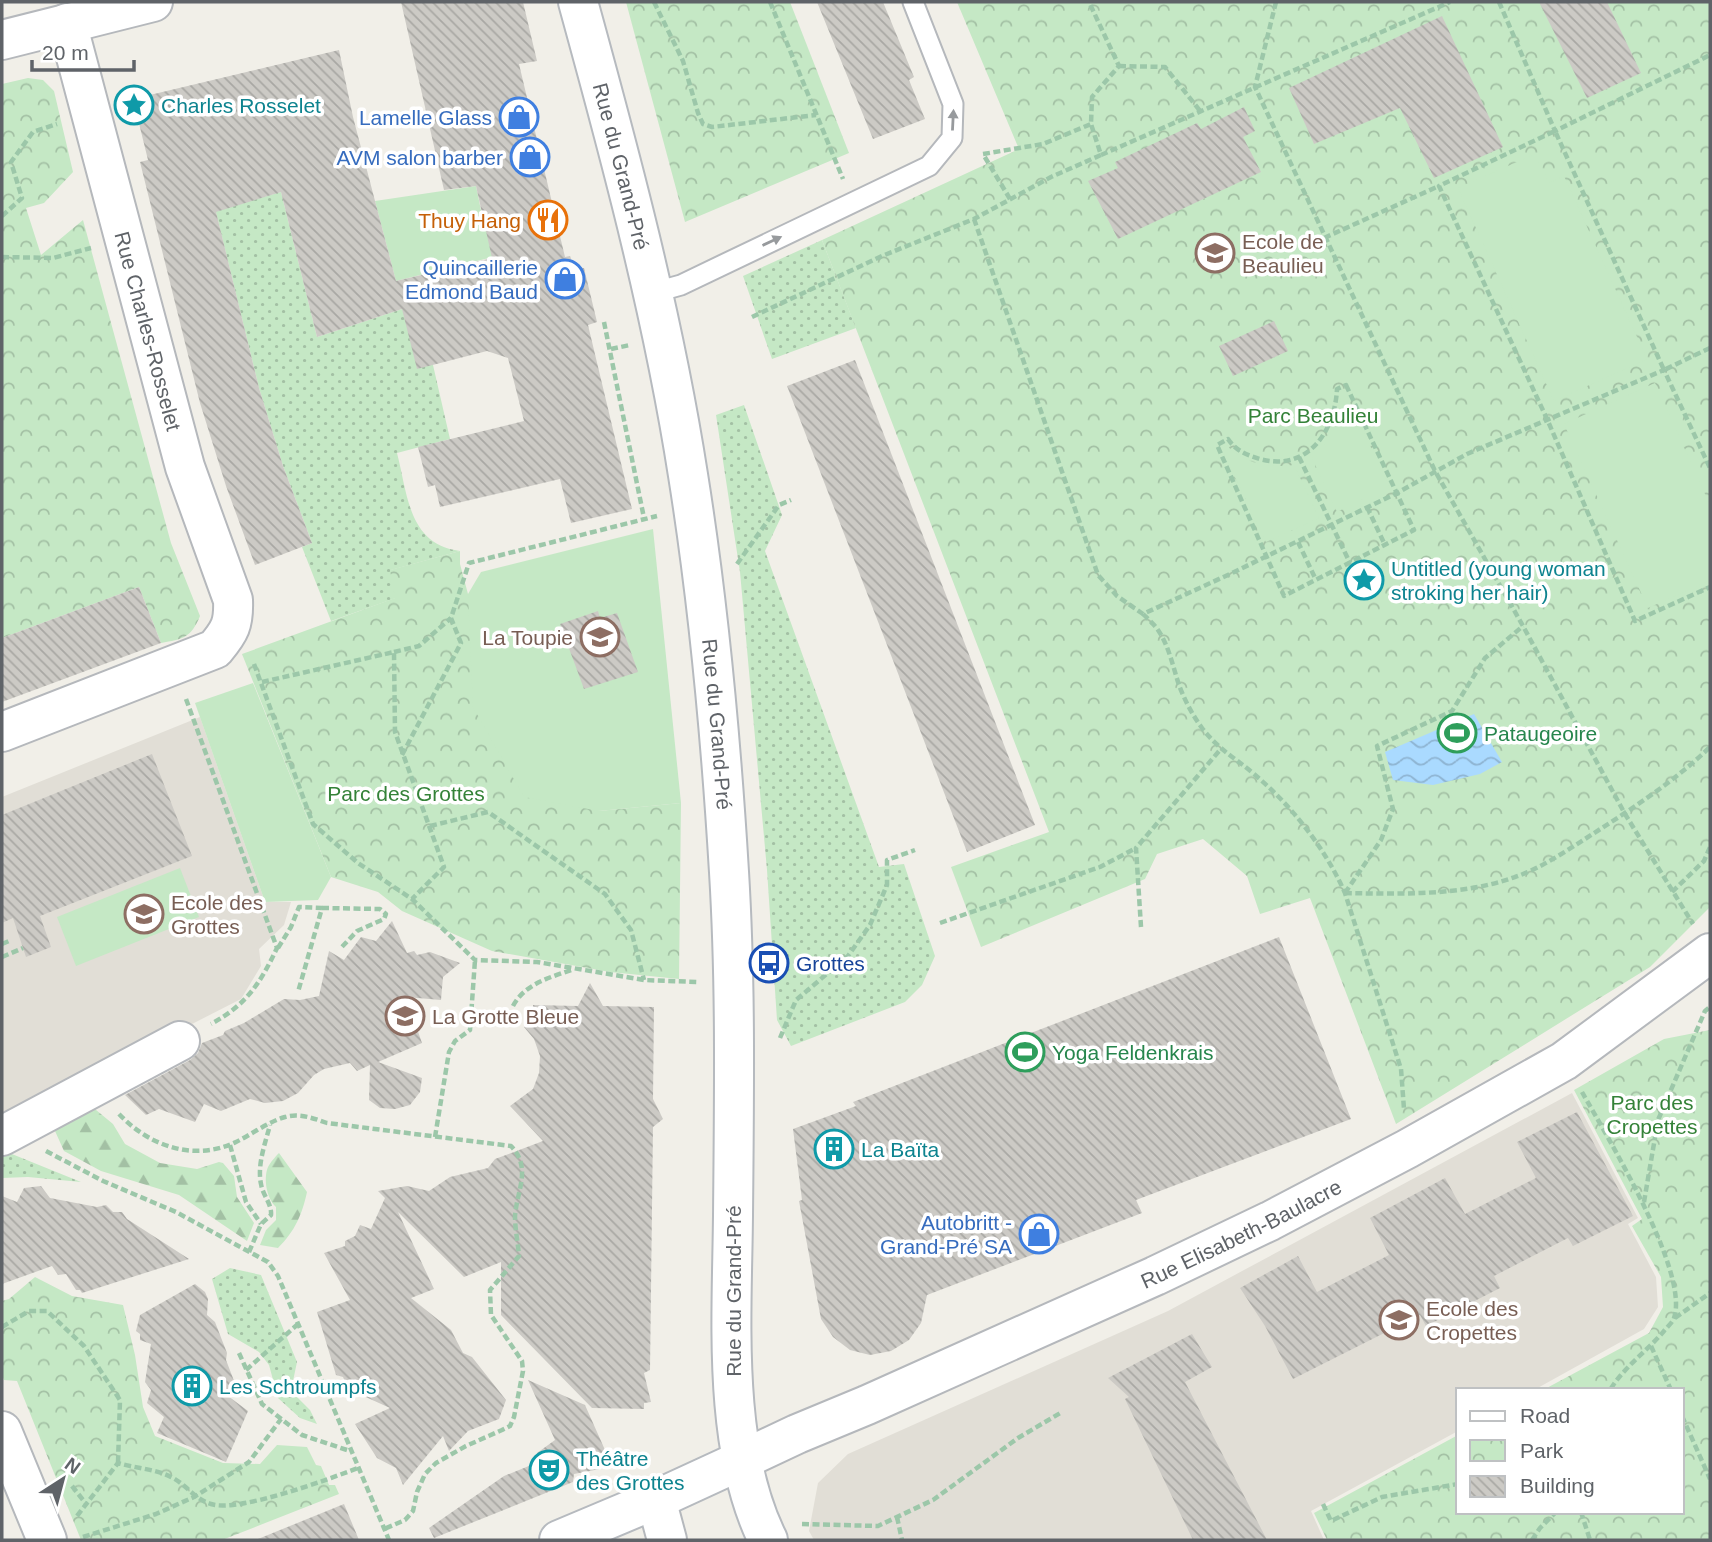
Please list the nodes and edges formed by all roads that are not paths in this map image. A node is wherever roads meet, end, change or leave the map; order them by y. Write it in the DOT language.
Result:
graph roads {
  1 [pos="578,2"];
  2 [pos="913,2"];
  3 [pos="132,4"];
  4 [pos="67,23"];
  5 [pos="2,40"];
  6 [pos="652,293"];
  7 [pos="2,732"];
  8 [pos="1703,940"];
  9 [pos="180,1041"];
  10 [pos="11,1131"];
  11 [pos="2,1431"];
  12 [pos="742,1460"];
  13 [pos="656,1500"];
  14 [pos="64,1535"];
  15 [pos="559,1540"];
  16 [pos="667,1540"];
  17 [pos="768,1540"];
  1 -- 6 [label="street, Rue du Grand-Pré"];
  6 -- 2 [label="lane, one-way"];
  3 -- 4 [label="street"];
  4 -- 5 [label="street"];
  4 -- 7 [label="street, Rue Charles-Rosselet"];
  6 -- 12 [label="street, Rue du Grand-Pré"];
  8 -- 12 [label="street, Rue Elisabeth-Baulacre"];
  9 -- 10 [label="street"];
  11 -- 14 [label="street"];
  12 -- 13 [label="street, Rue Elisabeth-Baulacre"];
  12 -- 17 [label="street, Rue du Grand-Pré"];
  13 -- 15 [label="street, Rue Elisabeth-Baulacre"];
  13 -- 16 [label="street"];
}
